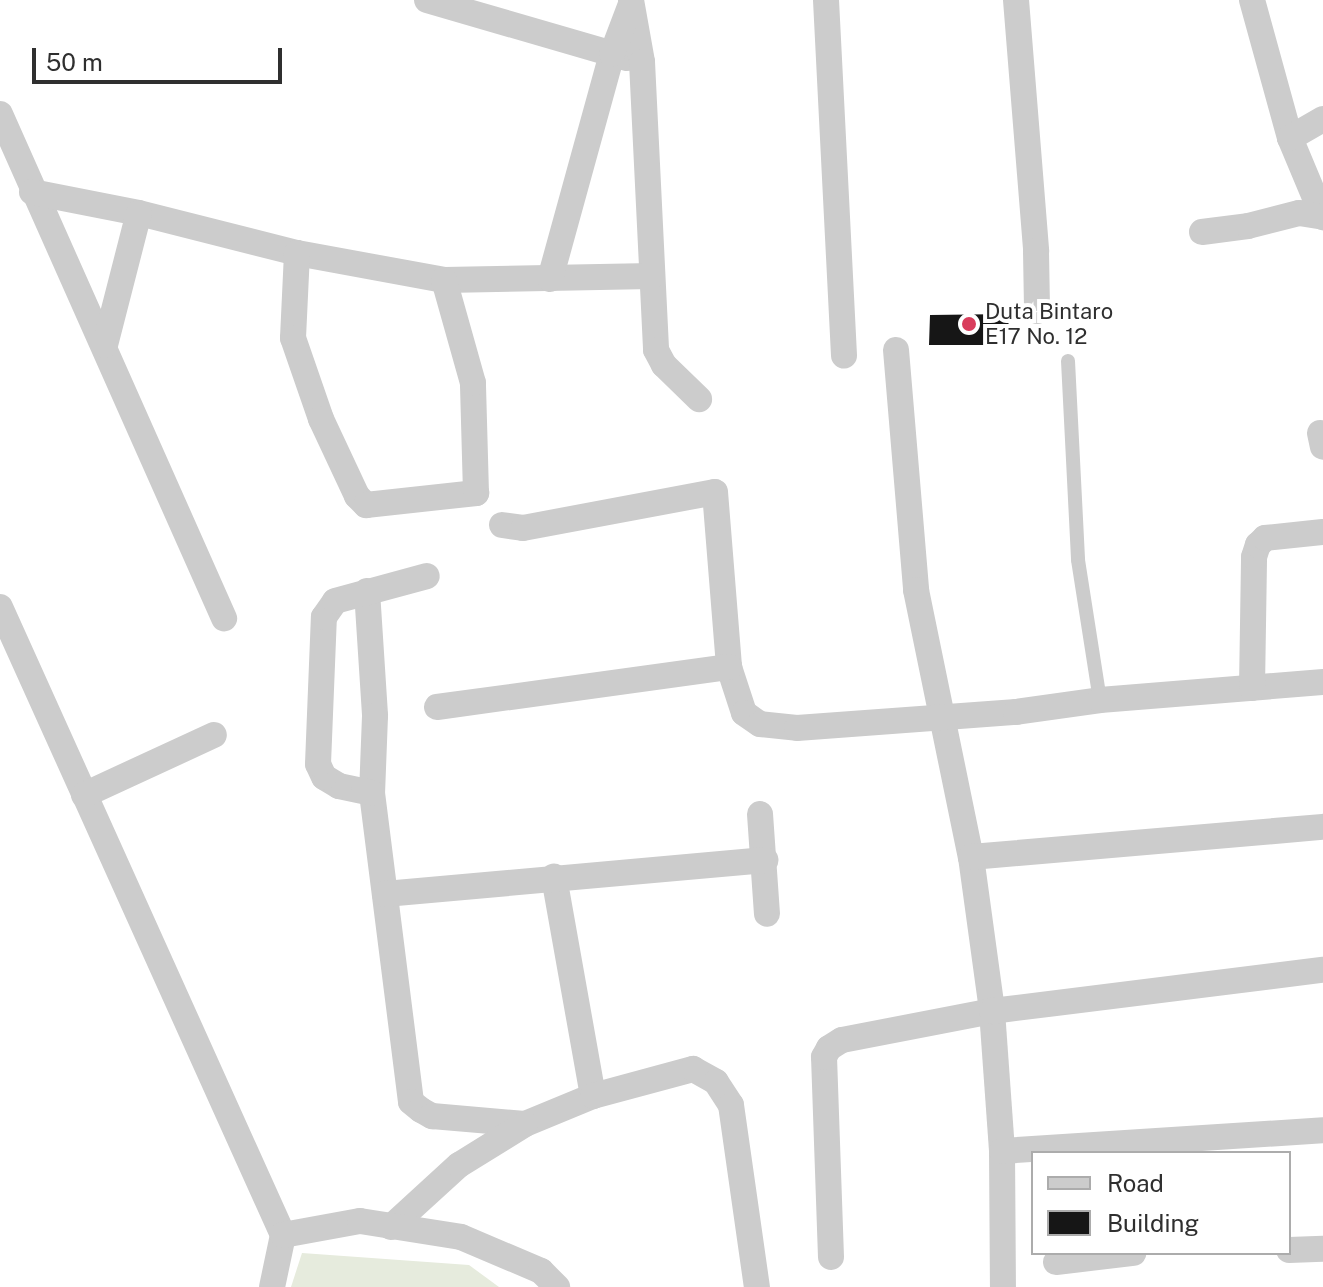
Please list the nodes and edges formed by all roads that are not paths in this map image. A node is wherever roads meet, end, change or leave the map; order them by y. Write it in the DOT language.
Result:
graph roads {
  1 [pos="427,0"];
  2 [pos="826,0"];
  3 [pos="1016,0"];
  4 [pos="1252,0"];
  5 [pos="631,2"];
  6 [pos="612,54"];
  7 [pos="642,62"];
  8 [pos="0,114"];
  9 [pos="1323,119"];
  10 [pos="1290,138"];
  11 [pos="32,192"];
  12 [pos="139,213"];
  13 [pos="1323,217"];
  14 [pos="1202,232"];
  15 [pos="297,253"];
  16 [pos="652,276"];
  17 [pos="550,279"];
  18 [pos="444,280"];
  19 [pos="1037,311"];
  20 [pos="105,345"];
  21 [pos="896,350"];
  22 [pos="844,356"];
  23 [pos="1068,361"];
  24 [pos="699,399"];
  25 [pos="502,525"];
  26 [pos="1323,532"];
  27 [pos="427,576"];
  28 [pos="367,591"];
  29 [pos="0,607"];
  30 [pos="224,618"];
  31 [pos="729,667"];
  32 [pos="1323,682"];
  33 [pos="1252,688"];
  34 [pos="1100,700"];
  35 [pos="437,707"];
  36 [pos="939,715"];
  37 [pos="214,735"];
  38 [pos="372,793"];
  39 [pos="84,795"];
  40 [pos="760,814"];
  41 [pos="1323,827"];
  42 [pos="971,857"];
  43 [pos="765,860"];
  44 [pos="554,876"];
  45 [pos="385,894"];
  46 [pos="767,914"];
  47 [pos="1323,970"];
  48 [pos="992,1011"];
  49 [pos="593,1096"];
  50 [pos="525,1124"];
  51 [pos="1323,1130"];
  52 [pos="1153,1148"];
  53 [pos="1002,1151"];
  54 [pos="391,1227"];
  55 [pos="283,1235"];
  56 [pos="1323,1249"];
  57 [pos="1291,1250"];
  58 [pos="1116,1255"];
  59 [pos="831,1257"];
  60 [pos="1056,1262"];
  61 [pos="272,1287"];
  62 [pos="557,1287"];
  63 [pos="757,1287"];
  64 [pos="1003,1287"];
  1 -- 6 [label="street"];
  2 -- 22 [label="street"];
  3 -- 19 [label="street"];
  4 -- 10 [label="street"];
  5 -- 6 [label="street"];
  5 -- 7 [label="street"];
  6 -- 7 [label="street"];
  6 -- 17 [label="street"];
  7 -- 16 [label="street"];
  8 -- 11 [label="street"];
  9 -- 10 [label="street"];
  10 -- 13 [label="street"];
  11 -- 12 [label="street"];
  11 -- 20 [label="street"];
  12 -- 15 [label="street"];
  12 -- 20 [label="street"];
  13 -- 14 [label="street"];
  15 -- 18 [label="street"];
  15 -- 18 [label="street"];
  16 -- 17 [label="street"];
  16 -- 24 [label="street"];
  17 -- 18 [label="street"];
  20 -- 30 [label="street"];
  21 -- 36 [label="street"];
  23 -- 34 [label="lane"];
  25 -- 31 [label="street"];
  26 -- 33 [label="street"];
  27 -- 28 [label="street"];
  28 -- 38 [label="street"];
  28 -- 38 [label="street"];
  29 -- 39 [label="street"];
  31 -- 35 [label="street"];
  31 -- 36 [label="street"];
  32 -- 33 [label="street"];
  33 -- 34 [label="street"];
  34 -- 36 [label="street"];
  36 -- 42 [label="street"];
  37 -- 39 [label="street"];
  38 -- 45 [label="street"];
  39 -- 55 [label="street"];
  40 -- 43 [label="street"];
  41 -- 42 [label="street"];
  42 -- 48 [label="street"];
  43 -- 44 [label="street"];
  43 -- 46 [label="street"];
  44 -- 45 [label="street"];
  44 -- 49 [label="street"];
  45 -- 50 [label="street"];
  47 -- 48 [label="street"];
  48 -- 53 [label="street"];
  48 -- 59 [label="street"];
  49 -- 50 [label="street"];
  49 -- 63 [label="street"];
  50 -- 54 [label="street"];
  51 -- 52 [label="street"];
  52 -- 53 [label="street"];
  53 -- 64 [label="street"];
  54 -- 55 [label="street"];
  54 -- 62 [label="street"];
  55 -- 61 [label="street"];
  56 -- 57 [label="street"];
  58 -- 60 [label="street"];
}
